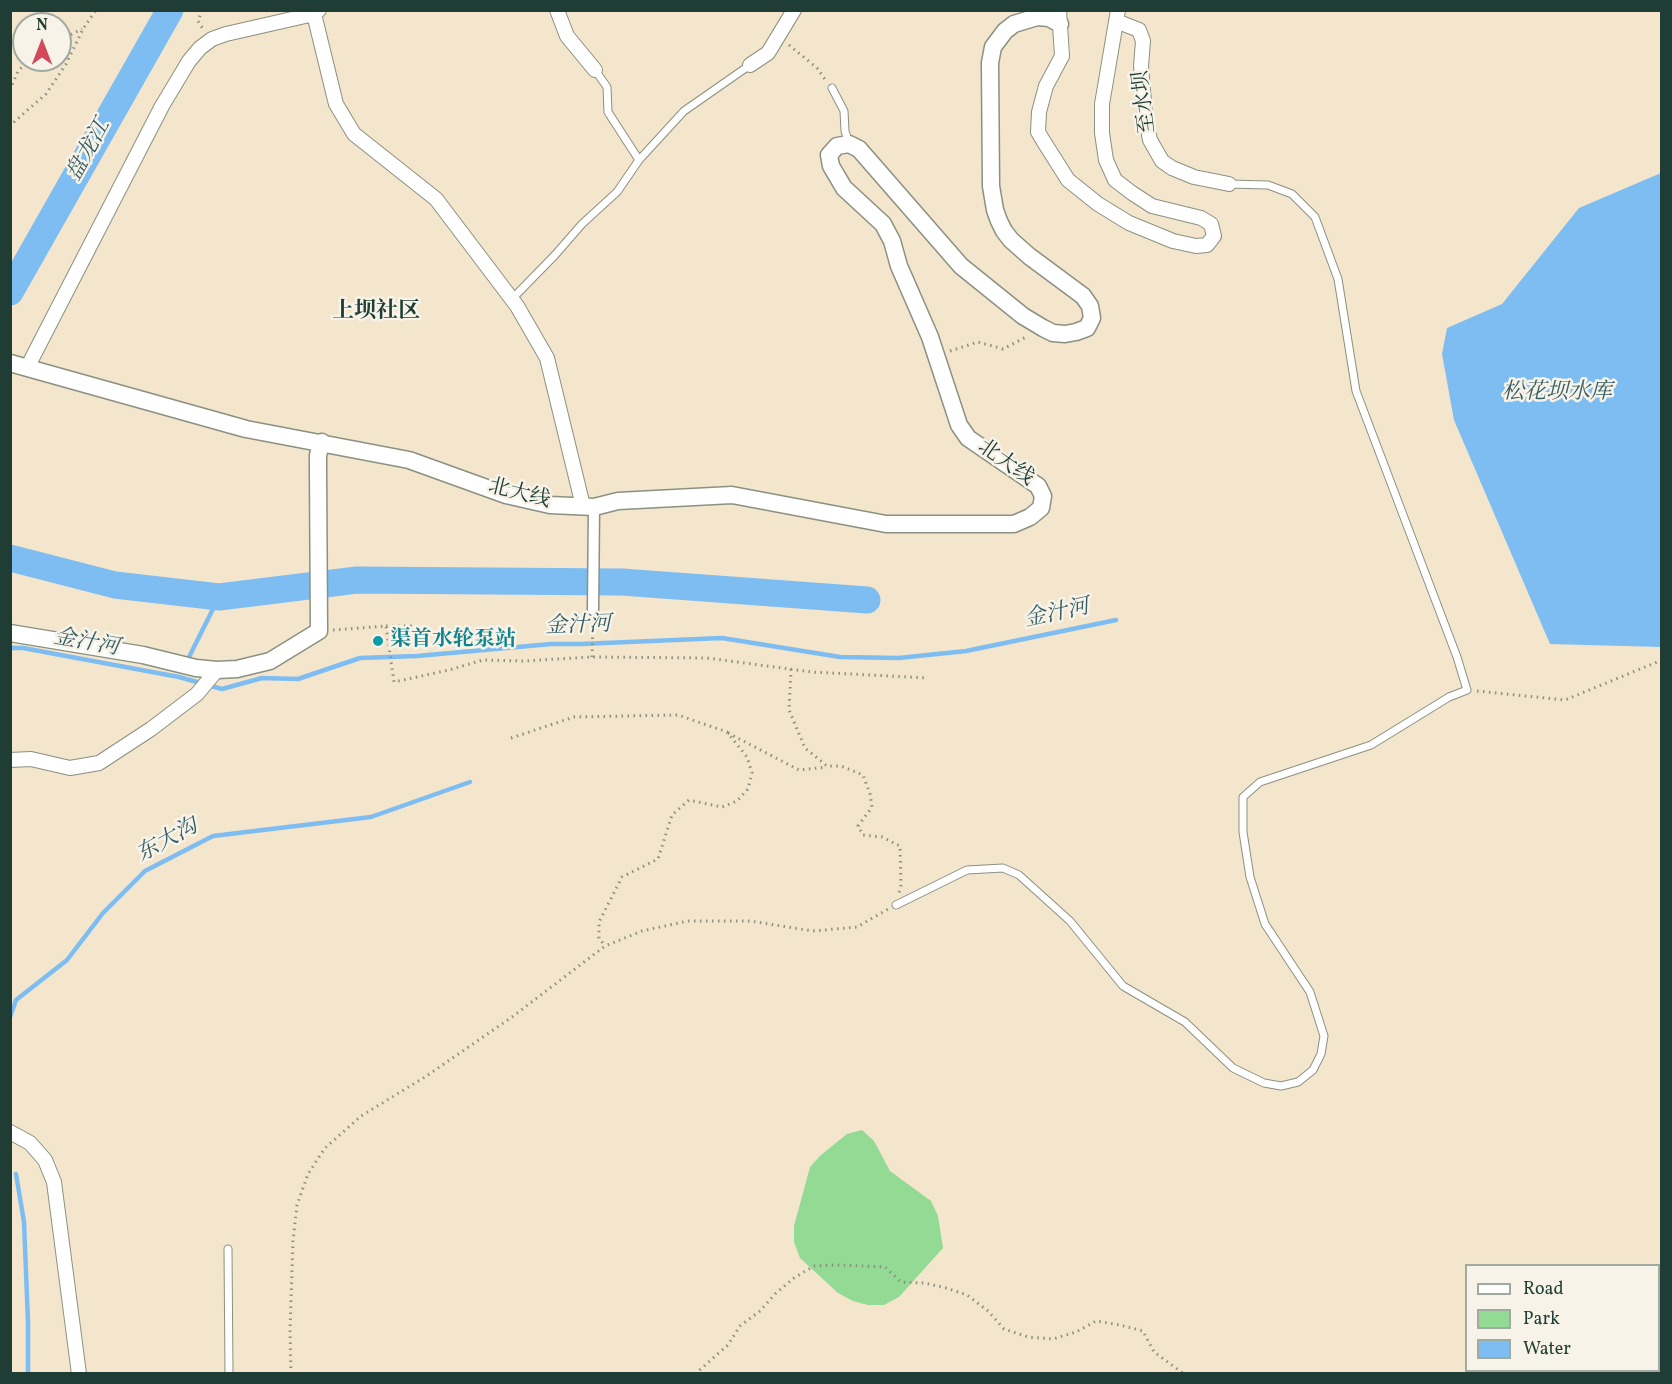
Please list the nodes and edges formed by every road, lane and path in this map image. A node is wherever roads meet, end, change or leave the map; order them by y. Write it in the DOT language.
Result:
graph roads {
  1 [pos="96,10"];
  2 [pos="202,10"];
  3 [pos="557,10"];
  4 [pos="794,10"];
  5 [pos="316,12"];
  6 [pos="1117,16"];
  7 [pos="1060,17"];
  8 [pos="83,29"];
  9 [pos="72,34"];
  10 [pos="778,36"];
  11 [pos="212,39"];
  12 [pos="750,65"];
  13 [pos="595,70"];
  14 [pos="18,72"];
  15 [pos="832,88"];
  16 [pos="10,90"];
  17 [pos="10,127"];
  18 [pos="849,144"];
  19 [pos="639,160"];
  20 [pos="1228,184"];
  21 [pos="512,299"];
  22 [pos="1043,328"];
  23 [pos="936,355"];
  24 [pos="19,365"];
  25 [pos="322,442"];
  26 [pos="588,506"];
  27 [pos="593,610"];
  28 [pos="386,626"];
  29 [pos="418,630"];
  30 [pos="319,631"];
  31 [pos="10,633"];
  32 [pos="593,636"];
  33 [pos="592,657"];
  34 [pos="1662,660"];
  35 [pos="792,669"];
  36 [pos="213,675"];
  37 [pos="928,678"];
  38 [pos="1467,690"];
  39 [pos="727,732"];
  40 [pos="511,738"];
  41 [pos="10,760"];
  42 [pos="827,766"];
  43 [pos="896,905"];
  44 [pos="605,946"];
  45 [pos="10,1132"];
  46 [pos="228,1249"];
  47 [pos="79,1374"];
  48 [pos="229,1374"];
  49 [pos="291,1374"];
  50 [pos="695,1374"];
  51 [pos="1184,1374"];
  1 -- 8 [label="path"];
  2 -- 11 [label="path"];
  3 -- 13 [label="street"];
  4 -- 10 [label="street"];
  5 -- 11 [label="street"];
  5 -- 21 [label="street"];
  6 -- 7 [label="street"];
  6 -- 20 [label="street, 至水坝"];
  7 -- 22 [label="street"];
  8 -- 9 [label="path"];
  8 -- 17 [label="path"];
  10 -- 12 [label="street"];
  10 -- 15 [label="path"];
  11 -- 24 [label="street"];
  12 -- 19 [label="lane"];
  13 -- 19 [label="lane"];
  14 -- 16 [label="path"];
  15 -- 18 [label="lane"];
  18 -- 22 [label="street"];
  18 -- 23 [label="street, 北大线"];
  19 -- 21 [label="lane"];
  20 -- 38 [label="lane"];
  21 -- 26 [label="street"];
  22 -- 23 [label="path"];
  23 -- 26 [label="street, 北大线"];
  24 -- 25 [label="street, 北大线"];
  25 -- 26 [label="street, 北大线"];
  25 -- 30 [label="street"];
  26 -- 27 [label="street"];
  28 -- 29 [label="path"];
  28 -- 30 [label="path"];
  28 -- 33 [label="path"];
  30 -- 36 [label="street"];
  31 -- 36 [label="street"];
  32 -- 33 [label="path"];
  33 -- 35 [label="path"];
  34 -- 38 [label="path"];
  35 -- 37 [label="path"];
  35 -- 42 [label="path"];
  36 -- 41 [label="street"];
  38 -- 43 [label="lane"];
  39 -- 40 [label="path"];
  39 -- 42 [label="path"];
  39 -- 44 [label="path"];
  42 -- 43 [label="path"];
  43 -- 44 [label="path"];
  44 -- 49 [label="path"];
  45 -- 47 [label="street"];
  46 -- 48 [label="lane"];
  50 -- 51 [label="path"];
}
